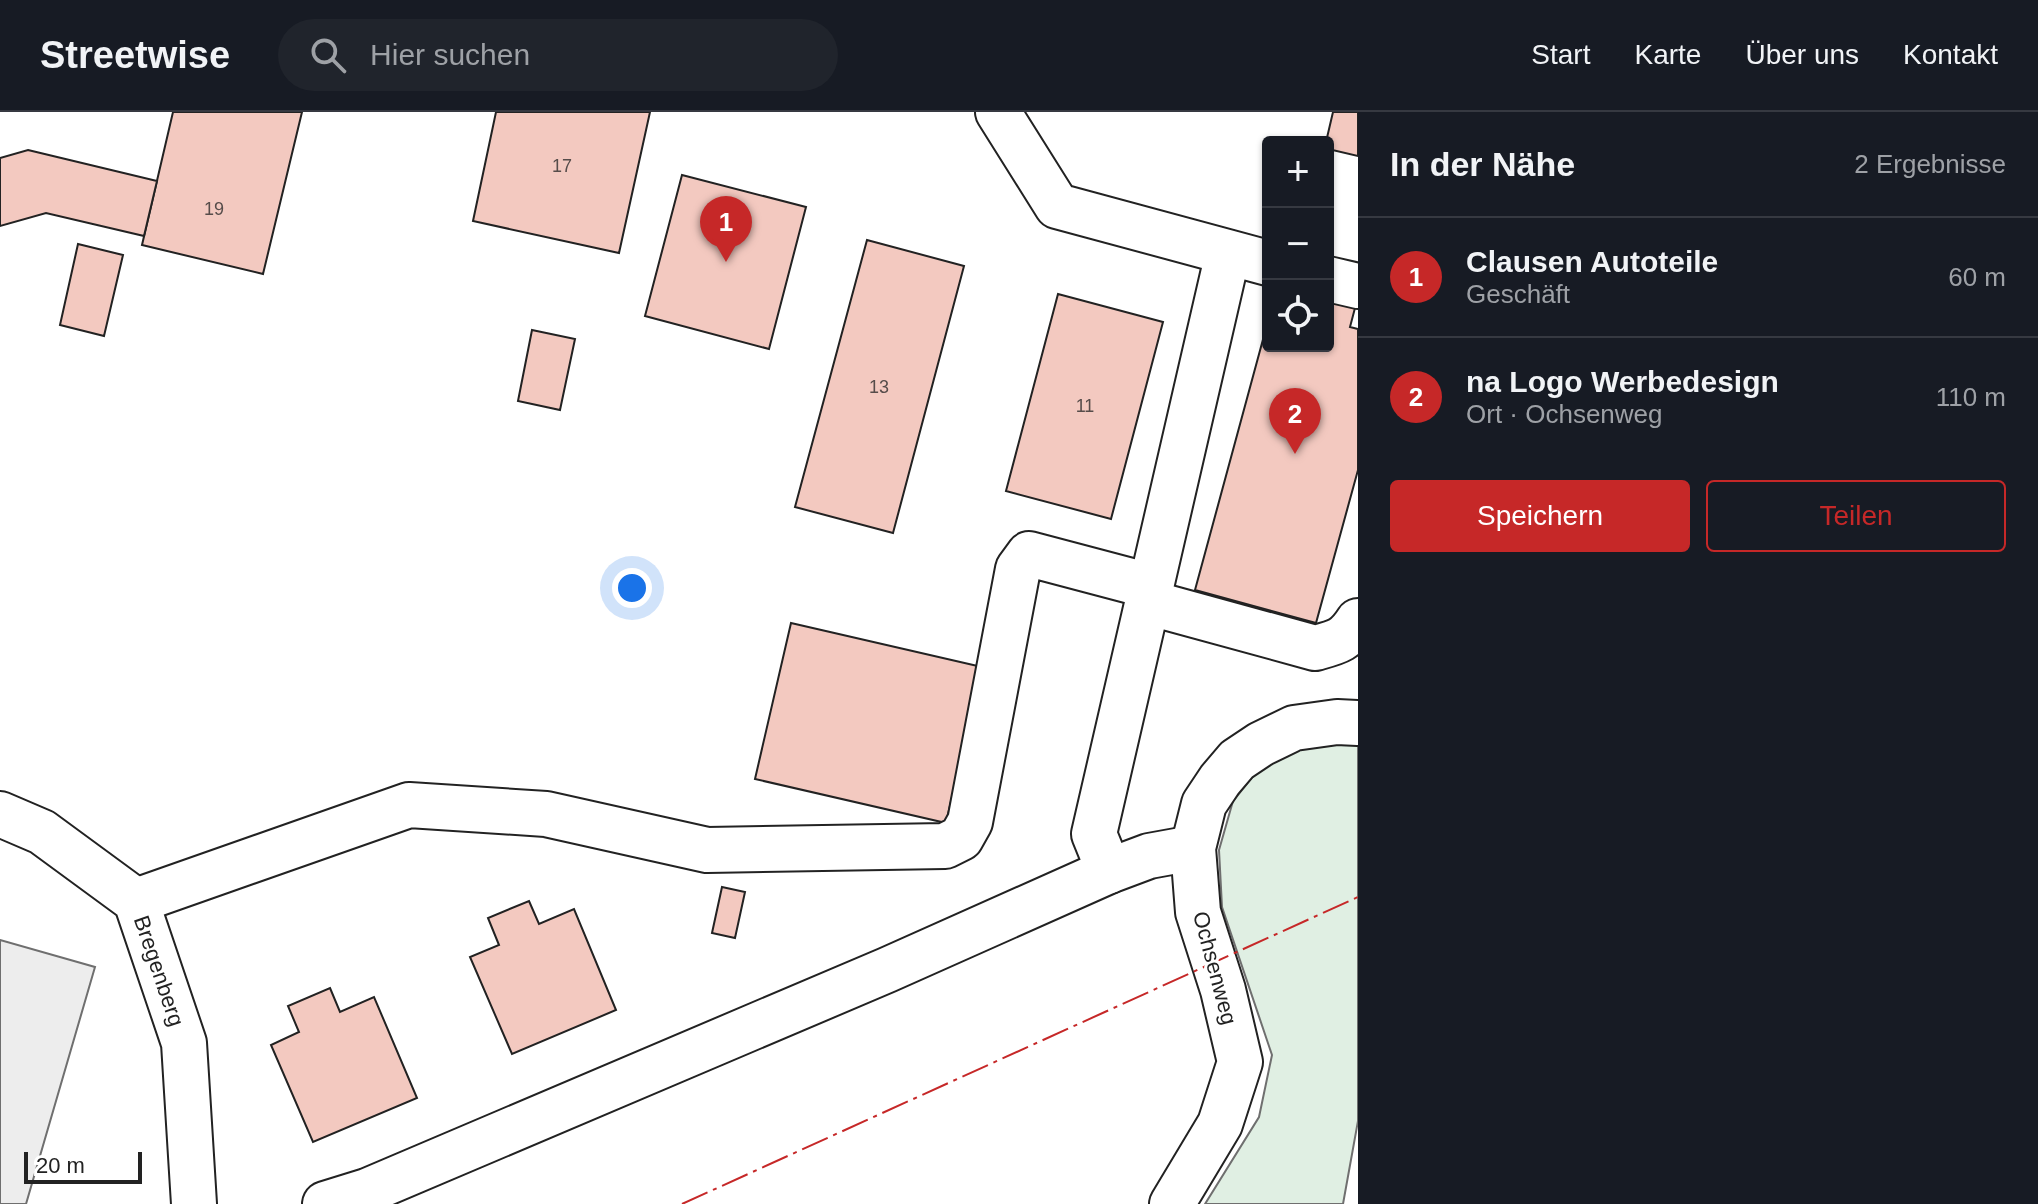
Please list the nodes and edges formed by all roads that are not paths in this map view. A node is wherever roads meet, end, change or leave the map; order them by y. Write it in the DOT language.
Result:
graph roads {
  1 [pos="998,112"];
  2 [pos="1248,258"];
  3 [pos="1332,280"];
  4 [pos="1358,286"];
  5 [pos="1149,594"];
  6 [pos="1358,621"];
  7 [pos="1358,723"];
  8 [pos="0,814"];
  9 [pos="1193,848"];
  10 [pos="1109,871"];
  11 [pos="136,901"];
  12 [pos="194,1204"];
  13 [pos="325,1204"];
  14 [pos="1172,1204"];
  1 -- 2 [label="street"];
  2 -- 5 [label="street"];
  3 -- 4 [label="street"];
  5 -- 6 [label="street"];
  5 -- 10 [label="street"];
  5 -- 11 [label="street"];
  7 -- 9 [label="street, Ochsenweg"];
  8 -- 11 [label="street, Bregenberg"];
  9 -- 10 [label="street"];
  9 -- 14 [label="street, Ochsenweg"];
  10 -- 13 [label="street"];
  11 -- 12 [label="street, Bregenberg"];
}
